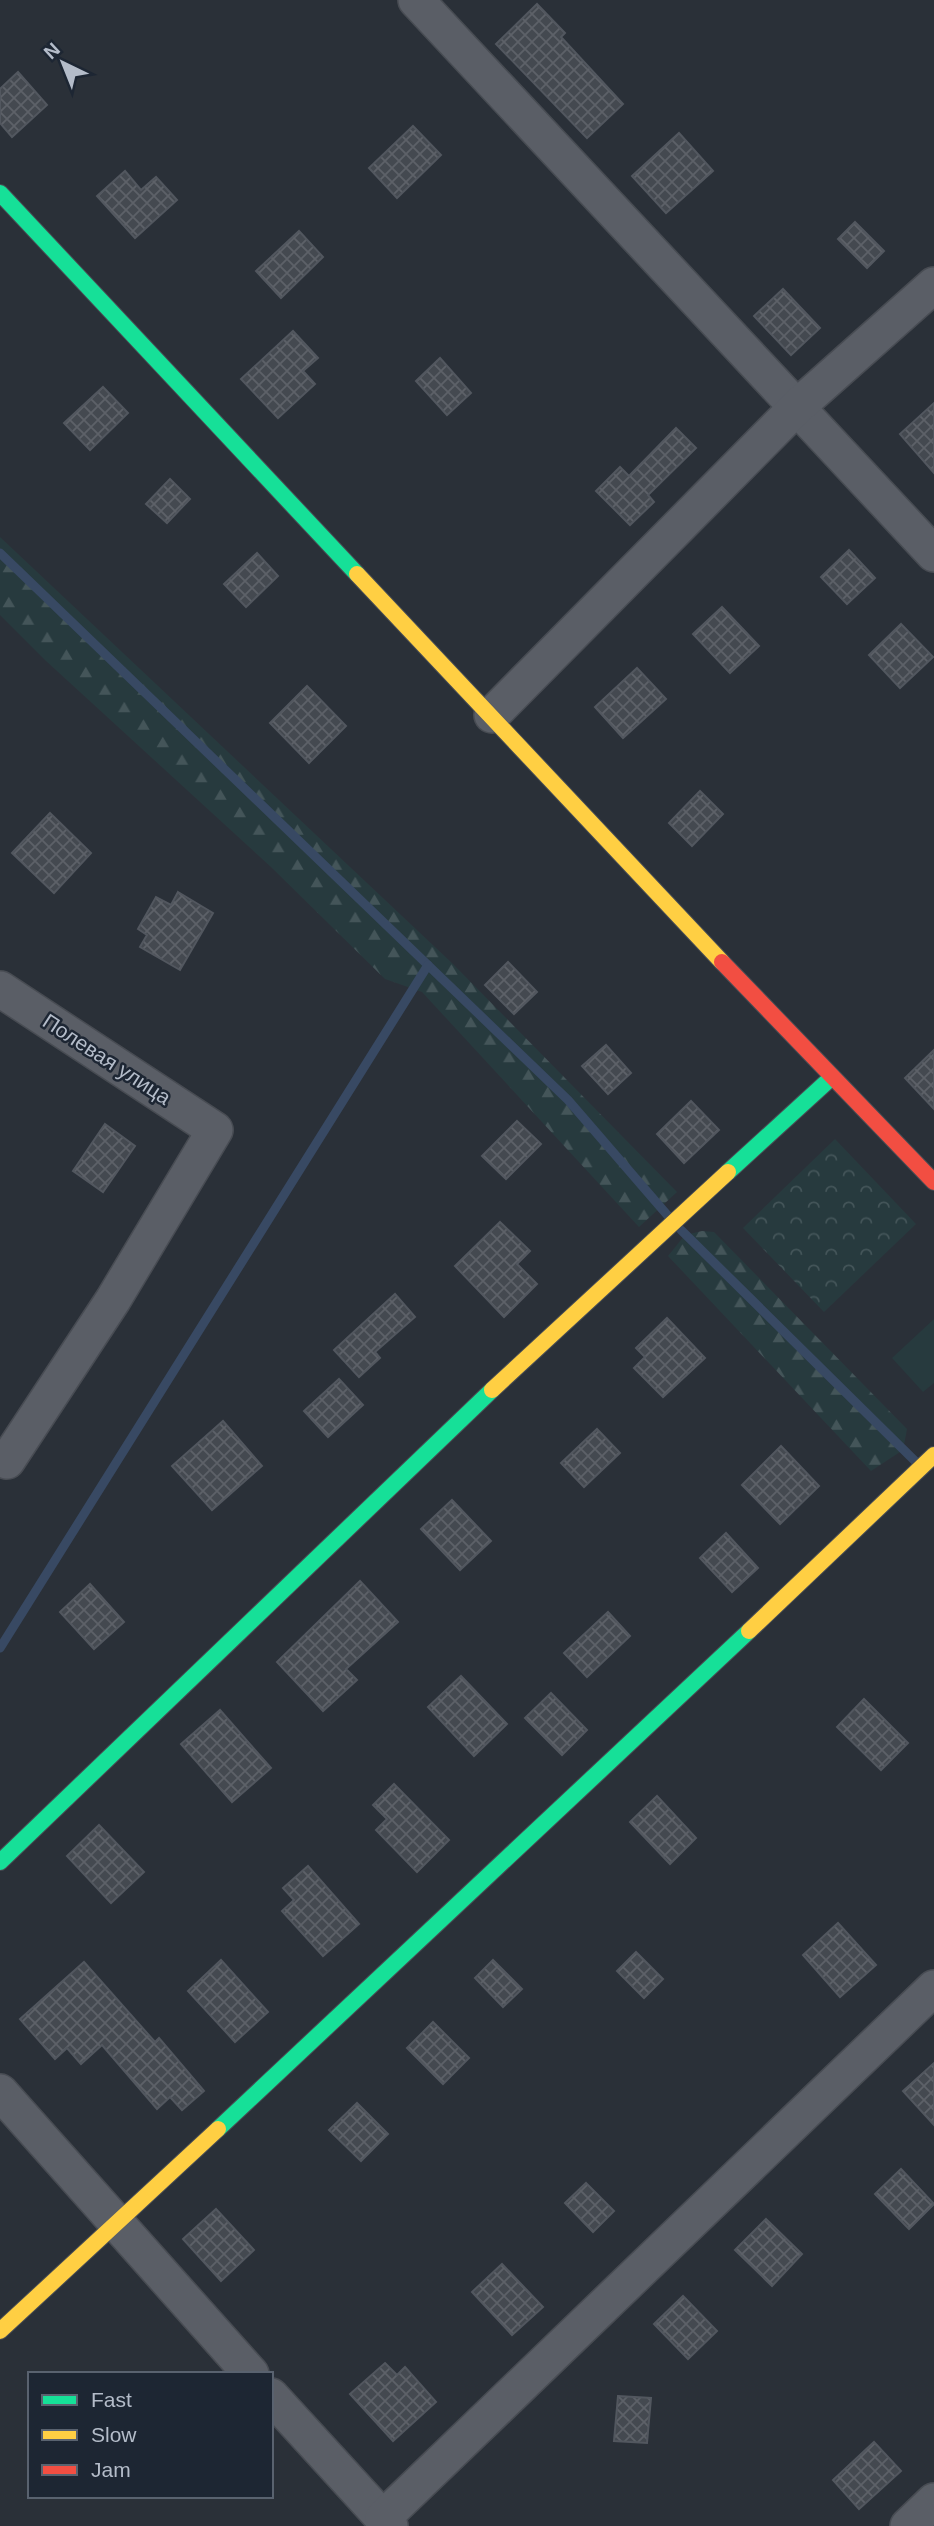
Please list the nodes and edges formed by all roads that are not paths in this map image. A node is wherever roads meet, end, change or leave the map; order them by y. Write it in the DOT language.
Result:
graph roads {
  1 [pos="416,0"];
  2 [pos="0,193"];
  3 [pos="934,285"];
  4 [pos="798,406"];
  5 [pos="934,554"];
  6 [pos="492,715"];
  7 [pos="0,989"];
  8 [pos="831,1078"];
  9 [pos="934,1182"];
  10 [pos="934,1455"];
  11 [pos="2,1463"];
  12 [pos="0,1862"];
  13 [pos="934,1988"];
  14 [pos="0,2092"];
  15 [pos="115,2224"];
  16 [pos="0,2331"];
  17 [pos="249,2372"];
  18 [pos="273,2398"];
  19 [pos="934,2501"];
  20 [pos="386,2522"];
  21 [pos="908,2526"];
  1 -- 4 [label="street"];
  2 -- 6 [label="street"];
  3 -- 4 [label="street"];
  4 -- 5 [label="street"];
  4 -- 6 [label="street"];
  6 -- 8 [label="street"];
  7 -- 11 [label="street, Полевая улица"];
  8 -- 9 [label="street"];
  8 -- 12 [label="street"];
  10 -- 15 [label="street"];
  13 -- 20 [label="street"];
  14 -- 15 [label="street"];
  15 -- 16 [label="street"];
  15 -- 17 [label="street"];
  18 -- 20 [label="street"];
  19 -- 21 [label="street"];
}
